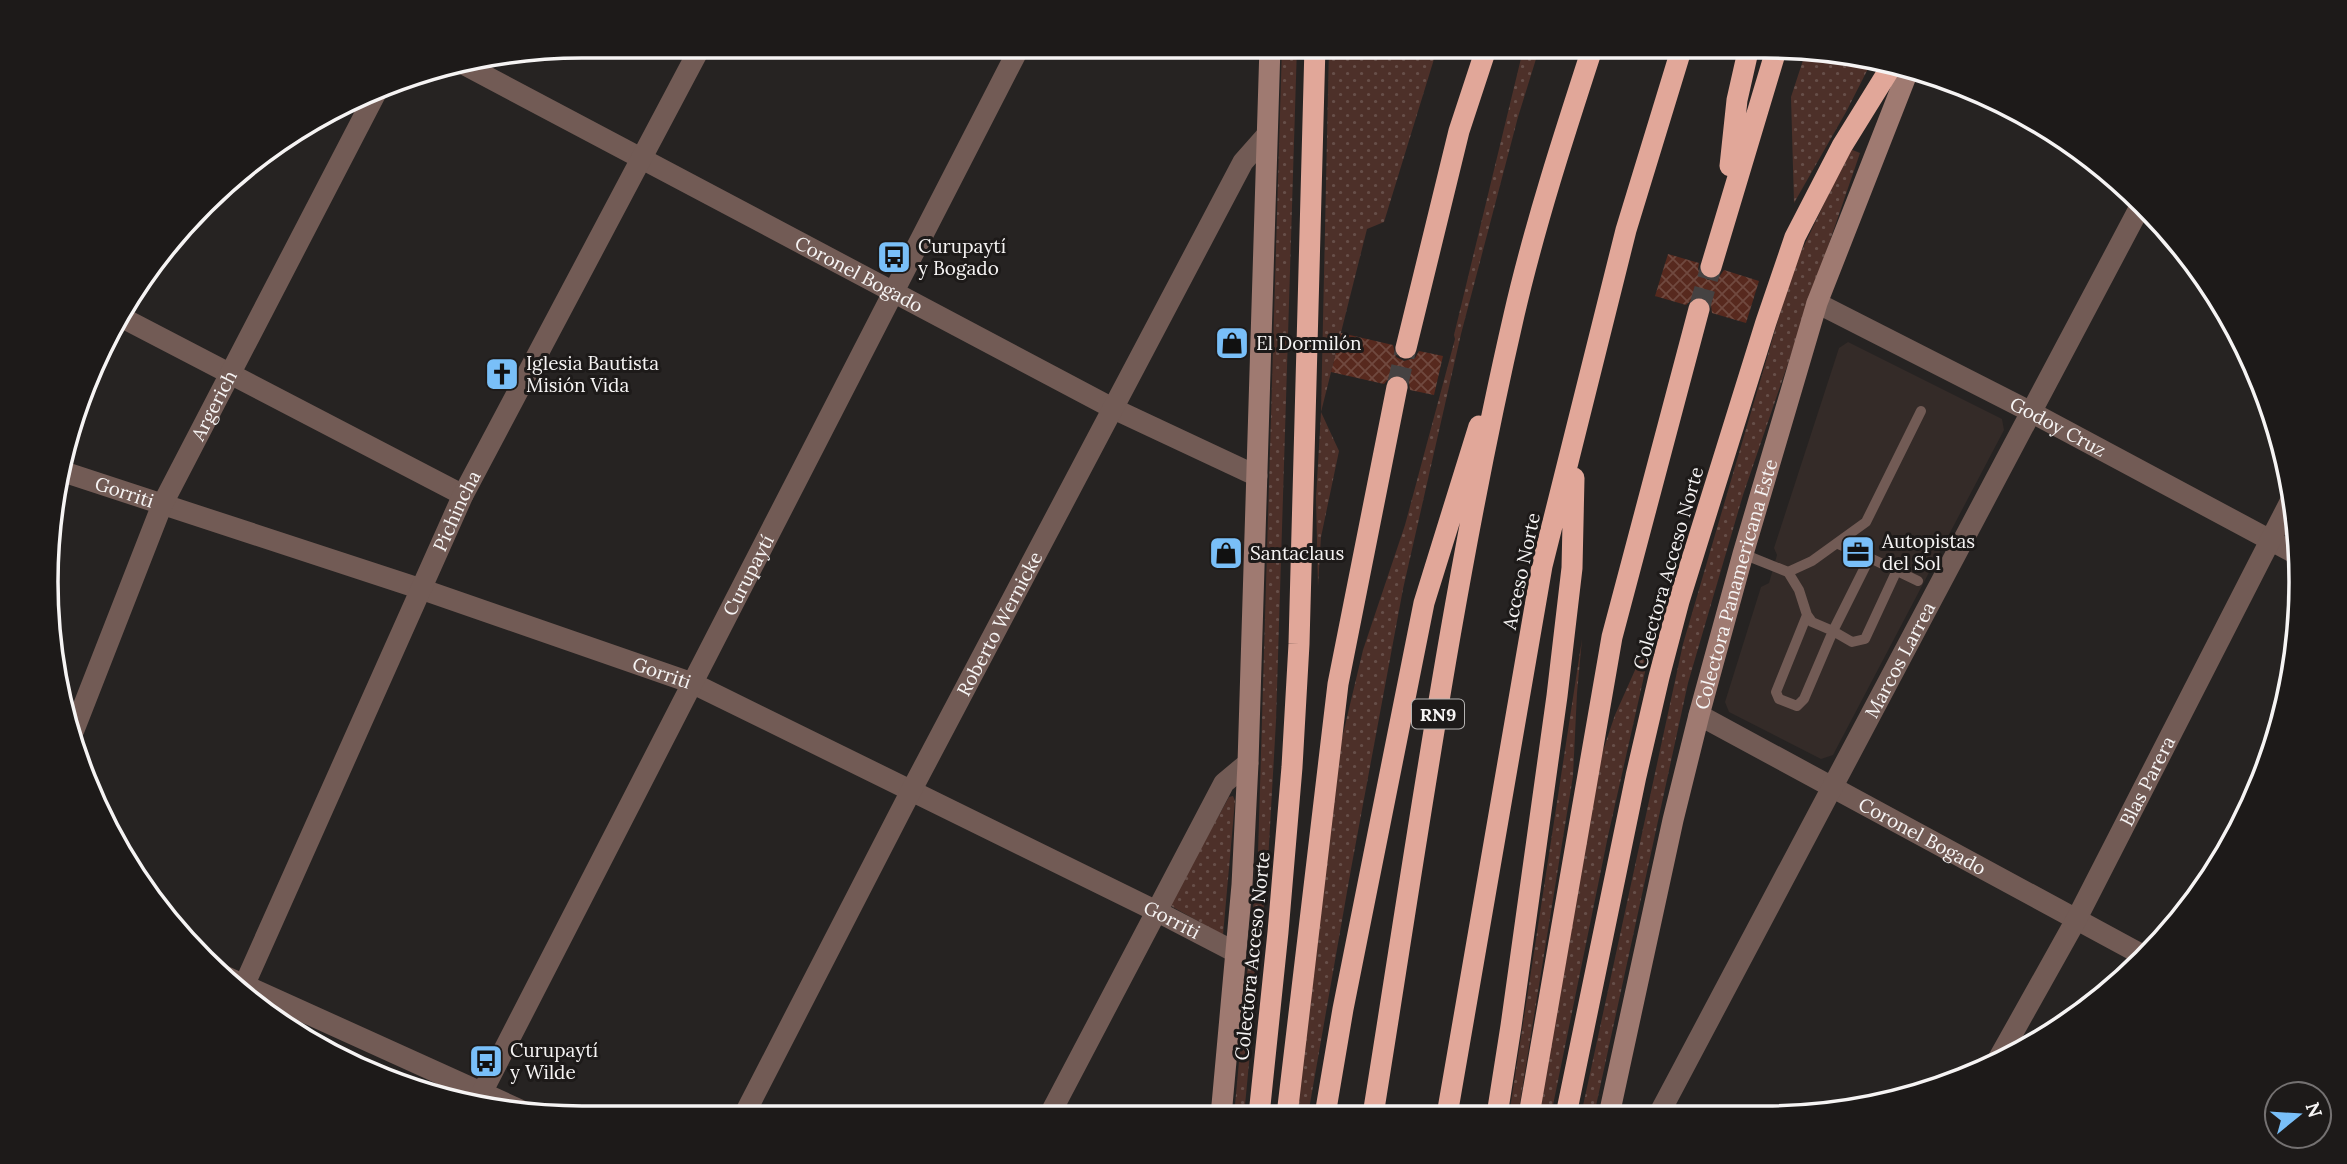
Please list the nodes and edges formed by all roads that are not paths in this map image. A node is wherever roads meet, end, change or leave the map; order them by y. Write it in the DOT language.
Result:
graph roads {
  1 [pos="695,58"];
  2 [pos="1014,58"];
  3 [pos="1269,58"];
  4 [pos="1315,58"];
  5 [pos="1469,58"];
  6 [pos="1484,58"];
  7 [pos="1589,58"];
  8 [pos="1679,58"];
  9 [pos="1746,58"];
  10 [pos="1773,58"];
  11 [pos="474,69"];
  12 [pos="1887,73"];
  13 [pos="1906,77"];
  14 [pos="371,103"];
  15 [pos="1459,131"];
  16 [pos="1266,136"];
  17 [pos="642,157"];
  18 [pos="1727,207"];
  19 [pos="2137,213"];
  20 [pos="1711,267"];
  21 [pos="893,293"];
  22 [pos="1817,303"];
  23 [pos="1699,309"];
  24 [pos="1514,314"];
  25 [pos="128,321"];
  26 [pos="1406,348"];
  27 [pos="230,374"];
  28 [pos="1396,387"];
  29 [pos="1114,409"];
  30 [pos="1921,411"];
  31 [pos="2031,411"];
  32 [pos="1574,440"];
  33 [pos="69,474"];
  34 [pos="1257,476"];
  35 [pos="463,495"];
  36 [pos="162,505"];
  37 [pos="2285,512"];
  38 [pos="2270,540"];
  39 [pos="1839,544"];
  40 [pos="2288,550"];
  41 [pos="1743,554"];
  42 [pos="1868,557"];
  43 [pos="1897,570"];
  44 [pos="1788,572"];
  45 [pos="1918,580"];
  46 [pos="421,589"];
  47 [pos="1807,615"];
  48 [pos="1832,631"];
  49 [pos="692,683"];
  50 [pos="1699,715"];
  51 [pos="77,722"];
  52 [pos="1248,763"];
  53 [pos="1832,786"];
  54 [pos="911,792"];
  55 [pos="1158,912"];
  56 [pos="2076,920"];
  57 [pos="1235,952"];
  58 [pos="2137,952"];
  59 [pos="245,983"];
  60 [pos="259,994"];
  61 [pos="2004,1048"];
  62 [pos="465,1093"];
  63 [pos="480,1096"];
  64 [pos="749,1106"];
  65 [pos="1054,1106"];
  66 [pos="1222,1106"];
  67 [pos="1260,1106"];
  68 [pos="1288,1106"];
  69 [pos="1327,1106"];
  70 [pos="1374,1106"];
  71 [pos="1449,1106"];
  72 [pos="1498,1106"];
  73 [pos="1531,1106"];
  74 [pos="1568,1106"];
  75 [pos="1611,1106"];
  76 [pos="1663,1106"];
  1 -- 17 [label="street, Pichincha"];
  2 -- 21 [label="street, Curupaytí"];
  3 -- 16 [label="street"];
  4 -- 67 [label="highway, Colectora Acceso Norte"];
  5 -- 15 [label="highway"];
  6 -- 15 [label="highway"];
  7 -- 24 [label="highway, RN9"];
  8 -- 32 [label="highway, Acceso Norte"];
  9 -- 18 [label="highway"];
  10 -- 18 [label="highway"];
  11 -- 17 [label="street, Coronel Bogado"];
  12 -- 74 [label="highway, Colectora Acceso Norte"];
  13 -- 22 [label="street, Colectora Panamericana Este"];
  14 -- 27 [label="street, Argerich"];
  15 -- 26 [label="highway"];
  16 -- 29 [label="street, Roberto Wernicke"];
  16 -- 34 [label="street"];
  17 -- 21 [label="street, Coronel Bogado"];
  17 -- 35 [label="street, Pichincha"];
  18 -- 20 [label="highway"];
  19 -- 31 [label="street, Marcos Larrea"];
  21 -- 29 [label="street, Coronel Bogado"];
  21 -- 49 [label="street, Curupaytí"];
  22 -- 31 [label="street, Godoy Cruz"];
  22 -- 41 [label="street, Colectora Panamericana Este"];
  23 -- 73 [label="highway"];
  24 -- 69 [label="highway"];
  24 -- 70 [label="highway, RN9"];
  25 -- 27 [label="street"];
  27 -- 35 [label="street"];
  27 -- 36 [label="street, Argerich"];
  28 -- 68 [label="highway"];
  29 -- 34 [label="street, Coronel Bogado"];
  29 -- 54 [label="street, Roberto Wernicke"];
  30 -- 39 [label="lane"];
  31 -- 38 [label="street, Godoy Cruz"];
  31 -- 53 [label="street, Marcos Larrea"];
  32 -- 71 [label="highway, Acceso Norte"];
  32 -- 72 [label="highway"];
  33 -- 36 [label="street, Gorriti"];
  34 -- 52 [label="street"];
  35 -- 46 [label="street, Pichincha"];
  36 -- 46 [label="street, Gorriti"];
  36 -- 51 [label="street, Argerich"];
  37 -- 38 [label="street, Blas Parera"];
  38 -- 40 [label="street, Godoy Cruz"];
  38 -- 56 [label="street, Blas Parera"];
  39 -- 42 [label="lane"];
  39 -- 44 [label="lane"];
  41 -- 44 [label="lane"];
  41 -- 50 [label="street, Colectora Panamericana Este"];
  42 -- 43 [label="lane"];
  42 -- 48 [label="lane"];
  43 -- 45 [label="lane"];
  43 -- 48 [label="lane"];
  44 -- 47 [label="lane"];
  46 -- 49 [label="street, Gorriti"];
  46 -- 59 [label="street, Pichincha"];
  47 -- 48 [label="lane"];
  47 -- 48 [label="lane"];
  49 -- 54 [label="street, Gorriti"];
  49 -- 63 [label="street, Curupaytí"];
  50 -- 53 [label="street, Coronel Bogado"];
  50 -- 75 [label="street, Colectora Panamericana Este"];
  52 -- 55 [label="street"];
  52 -- 57 [label="street"];
  53 -- 56 [label="street, Coronel Bogado"];
  53 -- 76 [label="street, Marcos Larrea"];
  54 -- 55 [label="street, Gorriti"];
  54 -- 64 [label="street, Roberto Wernicke"];
  55 -- 57 [label="street, Gorriti"];
  55 -- 65 [label="street"];
  56 -- 58 [label="street, Coronel Bogado"];
  56 -- 61 [label="street, Blas Parera"];
  57 -- 66 [label="street"];
  60 -- 62 [label="street"];
}
